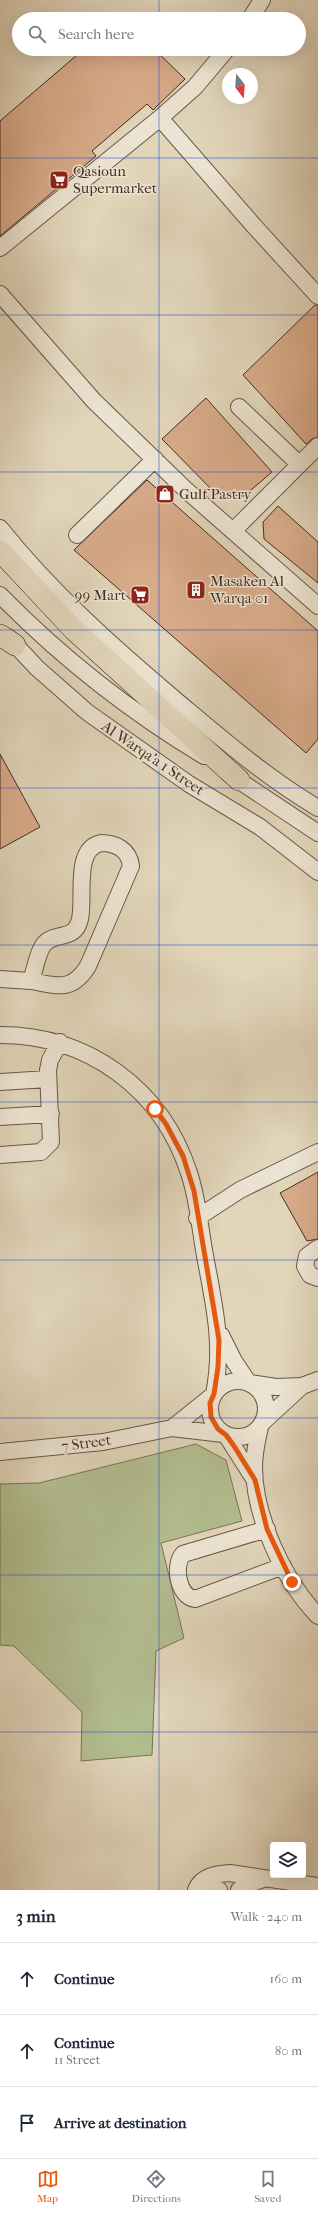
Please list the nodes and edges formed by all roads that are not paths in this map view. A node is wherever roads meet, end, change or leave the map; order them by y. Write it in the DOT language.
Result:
graph roads {
  1 [pos="262,0"];
  2 [pos="254,12"];
  3 [pos="221,56"];
  4 [pos="160,118"];
  5 [pos="0,248"];
  6 [pos="0,294"];
  7 [pos="318,296"];
  8 [pos="239,407"];
  9 [pos="318,446"];
  10 [pos="155,459"];
  11 [pos="299,464"];
  12 [pos="0,528"];
  13 [pos="233,531"];
  14 [pos="77,535"];
  15 [pos="0,551"];
  16 [pos="0,595"];
  17 [pos="318,606"];
  18 [pos="0,628"];
  19 [pos="8,640"];
  20 [pos="239,780"];
  21 [pos="318,808"];
  22 [pos="318,833"];
  23 [pos="318,872"];
  24 [pos="0,979"];
  25 [pos="32,981"];
  26 [pos="0,1035"];
  27 [pos="60,1042"];
  28 [pos="48,1079"];
  29 [pos="0,1082"];
  30 [pos="51,1114"];
  31 [pos="0,1117"];
  32 [pos="318,1152"];
  33 [pos="0,1155"];
  34 [pos="198,1218"];
  35 [pos="318,1248"];
  36 [pos="318,1278"];
  37 [pos="218,1326"];
  38 [pos="318,1380"];
  39 [pos="249,1383"];
  40 [pos="302,1386"];
  41 [pos="213,1395"];
  42 [pos="262,1424"];
  43 [pos="172,1428"];
  44 [pos="225,1434"];
  45 [pos="0,1452"];
  46 [pos="255,1480"];
  47 [pos="267,1529"];
  48 [pos="283,1566"];
  49 [pos="318,1616"];
  50 [pos="263,1879"];
  51 [pos="318,1886"];
  52 [pos="196,1890"];
  53 [pos="200,1890"];
  54 [pos="219,1890"];
  55 [pos="239,1890"];
  1 -- 2 [label="street"];
  3 -- 4 [label="street"];
  4 -- 5 [label="street"];
  4 -- 7 [label="street"];
  6 -- 10 [label="street"];
  8 -- 11 [label="street"];
  9 -- 11 [label="street"];
  10 -- 13 [label="street"];
  10 -- 14 [label="street"];
  11 -- 13 [label="street"];
  12 -- 21 [label="street"];
  13 -- 17 [label="street"];
  15 -- 20 [label="main road"];
  16 -- 20 [label="street, Al Warqa'a 1 Street"];
  18 -- 19 [label="street, Al Warqa'a 1 Street"];
  19 -- 23 [label="street, Al Warqa'a 1 Street"];
  20 -- 22 [label="street, Al Warqa'a 1 Street"];
  24 -- 25 [label="street"];
  25 -- 25 [label="street"];
  26 -- 27 [label="street"];
  27 -- 28 [label="street"];
  27 -- 34 [label="street"];
  28 -- 29 [label="street"];
  28 -- 30 [label="street"];
  30 -- 31 [label="street"];
  30 -- 33 [label="street"];
  32 -- 34 [label="street"];
  34 -- 37 [label="street"];
  35 -- 36 [label="street"];
  37 -- 39 [label="street"];
  37 -- 41 [label="street"];
  38 -- 40 [label="street"];
  39 -- 40 [label="street"];
  39 -- 41 [label="street"];
  39 -- 42 [label="street"];
  40 -- 42 [label="street"];
  41 -- 43 [label="street, 7 Street"];
  41 -- 44 [label="street"];
  42 -- 44 [label="street"];
  42 -- 46 [label="street"];
  43 -- 44 [label="street, 7 Street"];
  43 -- 45 [label="street, 7 Street"];
  44 -- 46 [label="street"];
  46 -- 47 [label="street"];
  47 -- 48 [label="street"];
  47 -- 48 [label="street"];
  48 -- 49 [label="street"];
  50 -- 51 [label="street"];
  50 -- 52 [label="street"];
  50 -- 55 [label="street"];
  53 -- 54 [label="street"];
}
